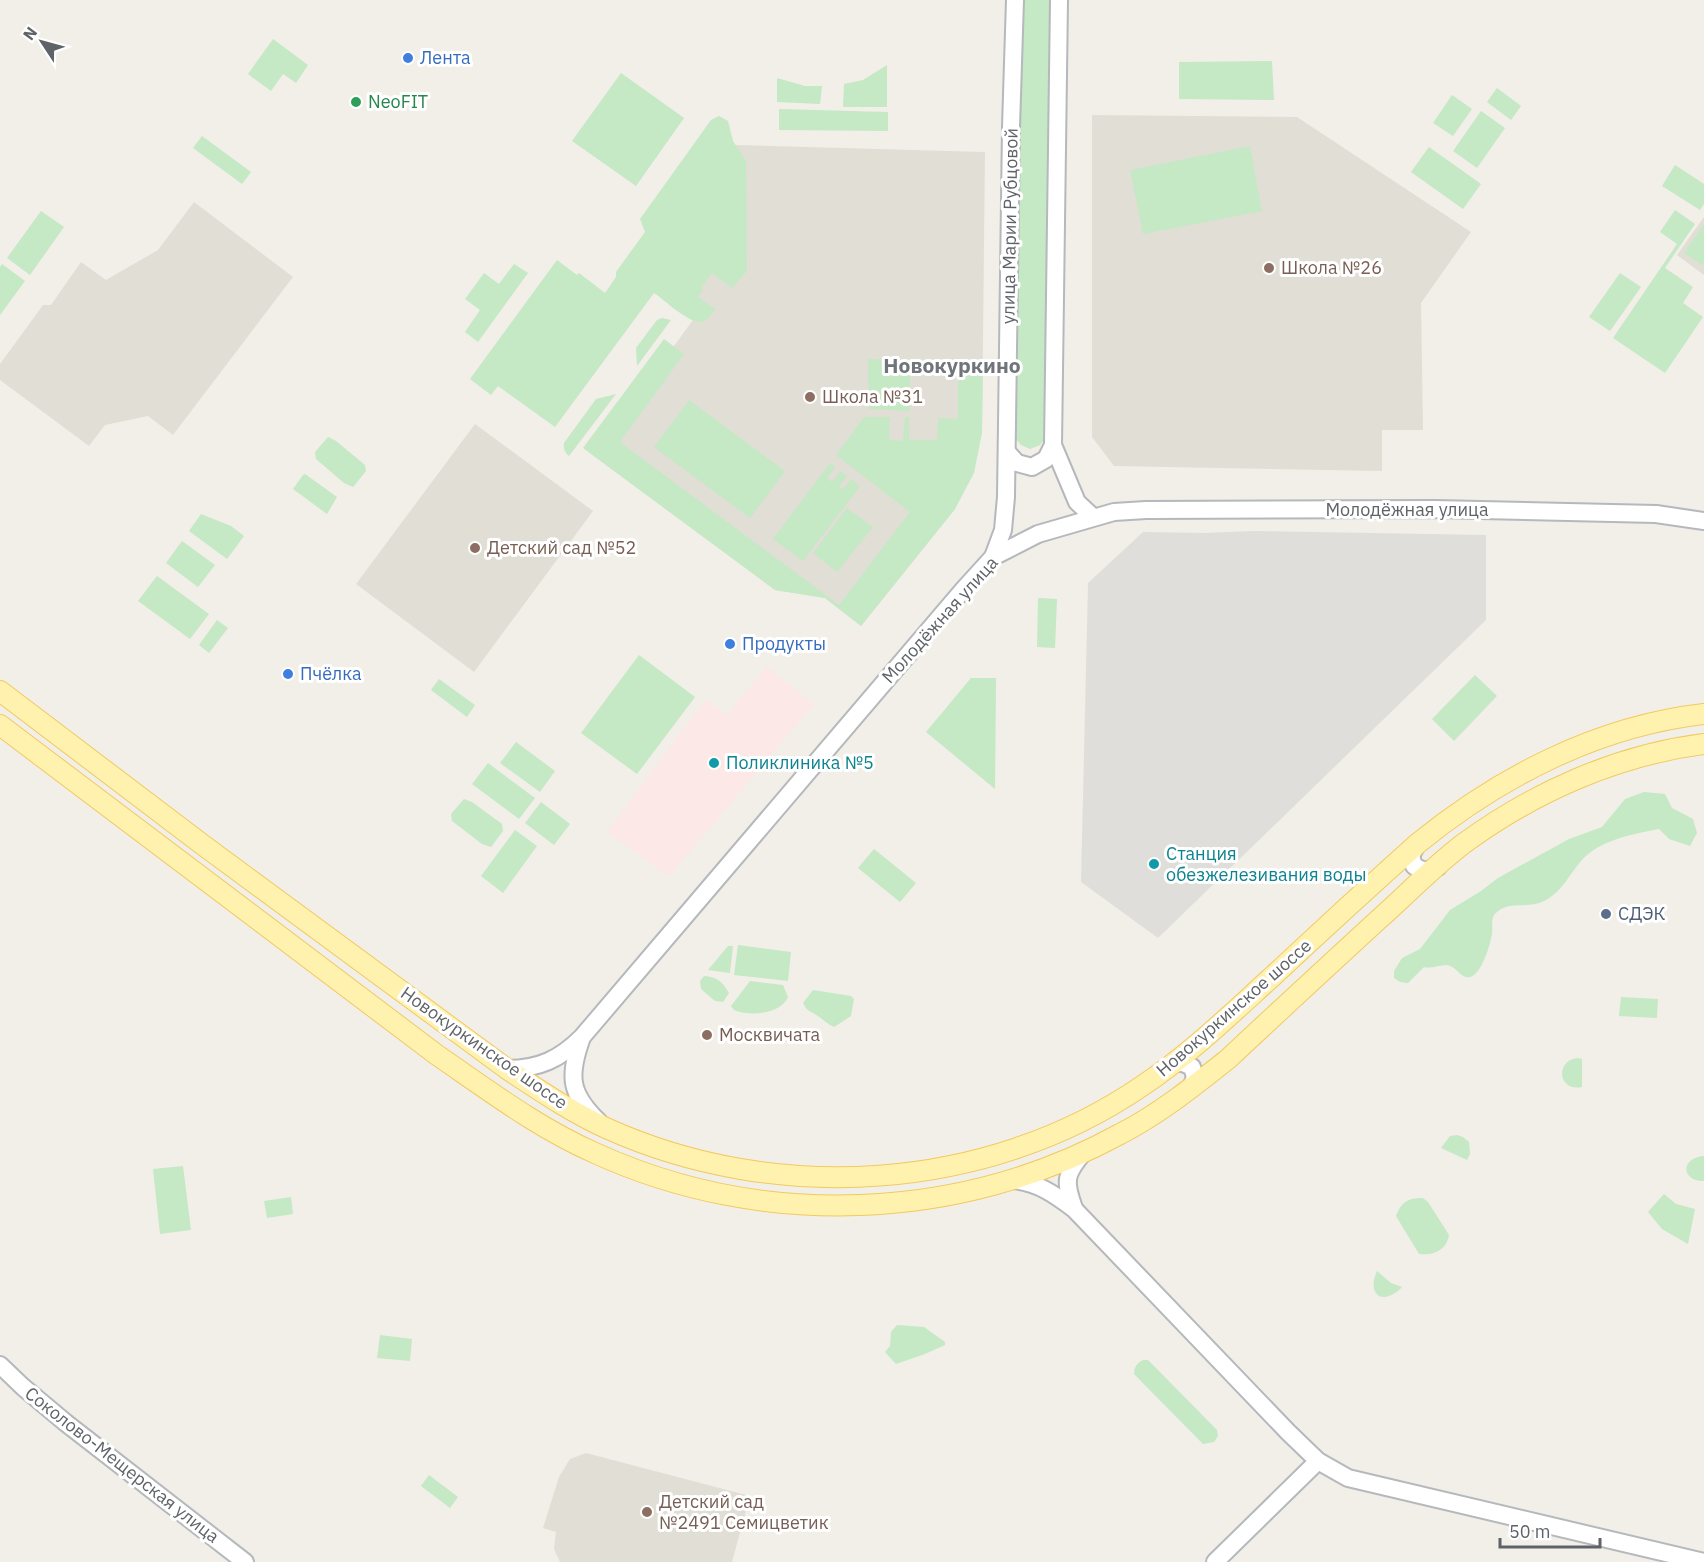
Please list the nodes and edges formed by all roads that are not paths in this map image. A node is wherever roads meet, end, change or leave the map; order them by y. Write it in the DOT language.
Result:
graph roads {
  1 [pos="1015,0"];
  2 [pos="1059,0"];
  3 [pos="1053,445"];
  4 [pos="1007,452"];
  5 [pos="1093,517"];
  6 [pos="1704,521"];
  7 [pos="993,557"];
  8 [pos="0,691"];
  9 [pos="1704,714"];
  10 [pos="0,725"];
  11 [pos="1704,744"];
  12 [pos="1417,844"];
  13 [pos="1438,867"];
  14 [pos="582,1037"];
  15 [pos="1173,1063"];
  16 [pos="507,1069"];
  17 [pos="1191,1088"];
  18 [pos="605,1127"];
  19 [pos="1084,1152"];
  20 [pos="1012,1180"];
  21 [pos="1074,1209"];
  22 [pos="0,1365"];
  23 [pos="1318,1461"];
  24 [pos="245,1562"];
  25 [pos="1215,1562"];
  26 [pos="1704,1562"];
  1 -- 4 [label="street, улица Марии Рубцовой"];
  2 -- 3 [label="street"];
  3 -- 4 [label="street"];
  3 -- 5 [label="street"];
  4 -- 7 [label="street, улица Марии Рубцовой"];
  5 -- 6 [label="street, Молодёжная улица"];
  5 -- 7 [label="street, Молодёжная улица"];
  7 -- 14 [label="street, Молодёжная улица"];
  8 -- 16 [label="main road, Новокуркинское шоссе"];
  9 -- 12 [label="main road, Новокуркинское шоссе"];
  10 -- 20 [label="main road, Новокуркинское шоссе"];
  11 -- 13 [label="main road, Новокуркинское шоссе"];
  12 -- 13 [label="street"];
  12 -- 15 [label="main road, Новокуркинское шоссе"];
  13 -- 17 [label="main road, Новокуркинское шоссе"];
  14 -- 16 [label="street, Молодёжная улица"];
  14 -- 18 [label="street, Молодёжная улица"];
  15 -- 17 [label="street"];
  15 -- 18 [label="main road, Новокуркинское шоссе"];
  16 -- 18 [label="main road, Новокуркинское шоссе"];
  17 -- 19 [label="main road, Новокуркинское шоссе"];
  19 -- 20 [label="main road, Новокуркинское шоссе"];
  19 -- 21 [label="street"];
  20 -- 21 [label="street"];
  21 -- 23 [label="street"];
  22 -- 24 [label="street, Соколово-Мещерская улица"];
  23 -- 25 [label="street"];
  23 -- 26 [label="street"];
}
